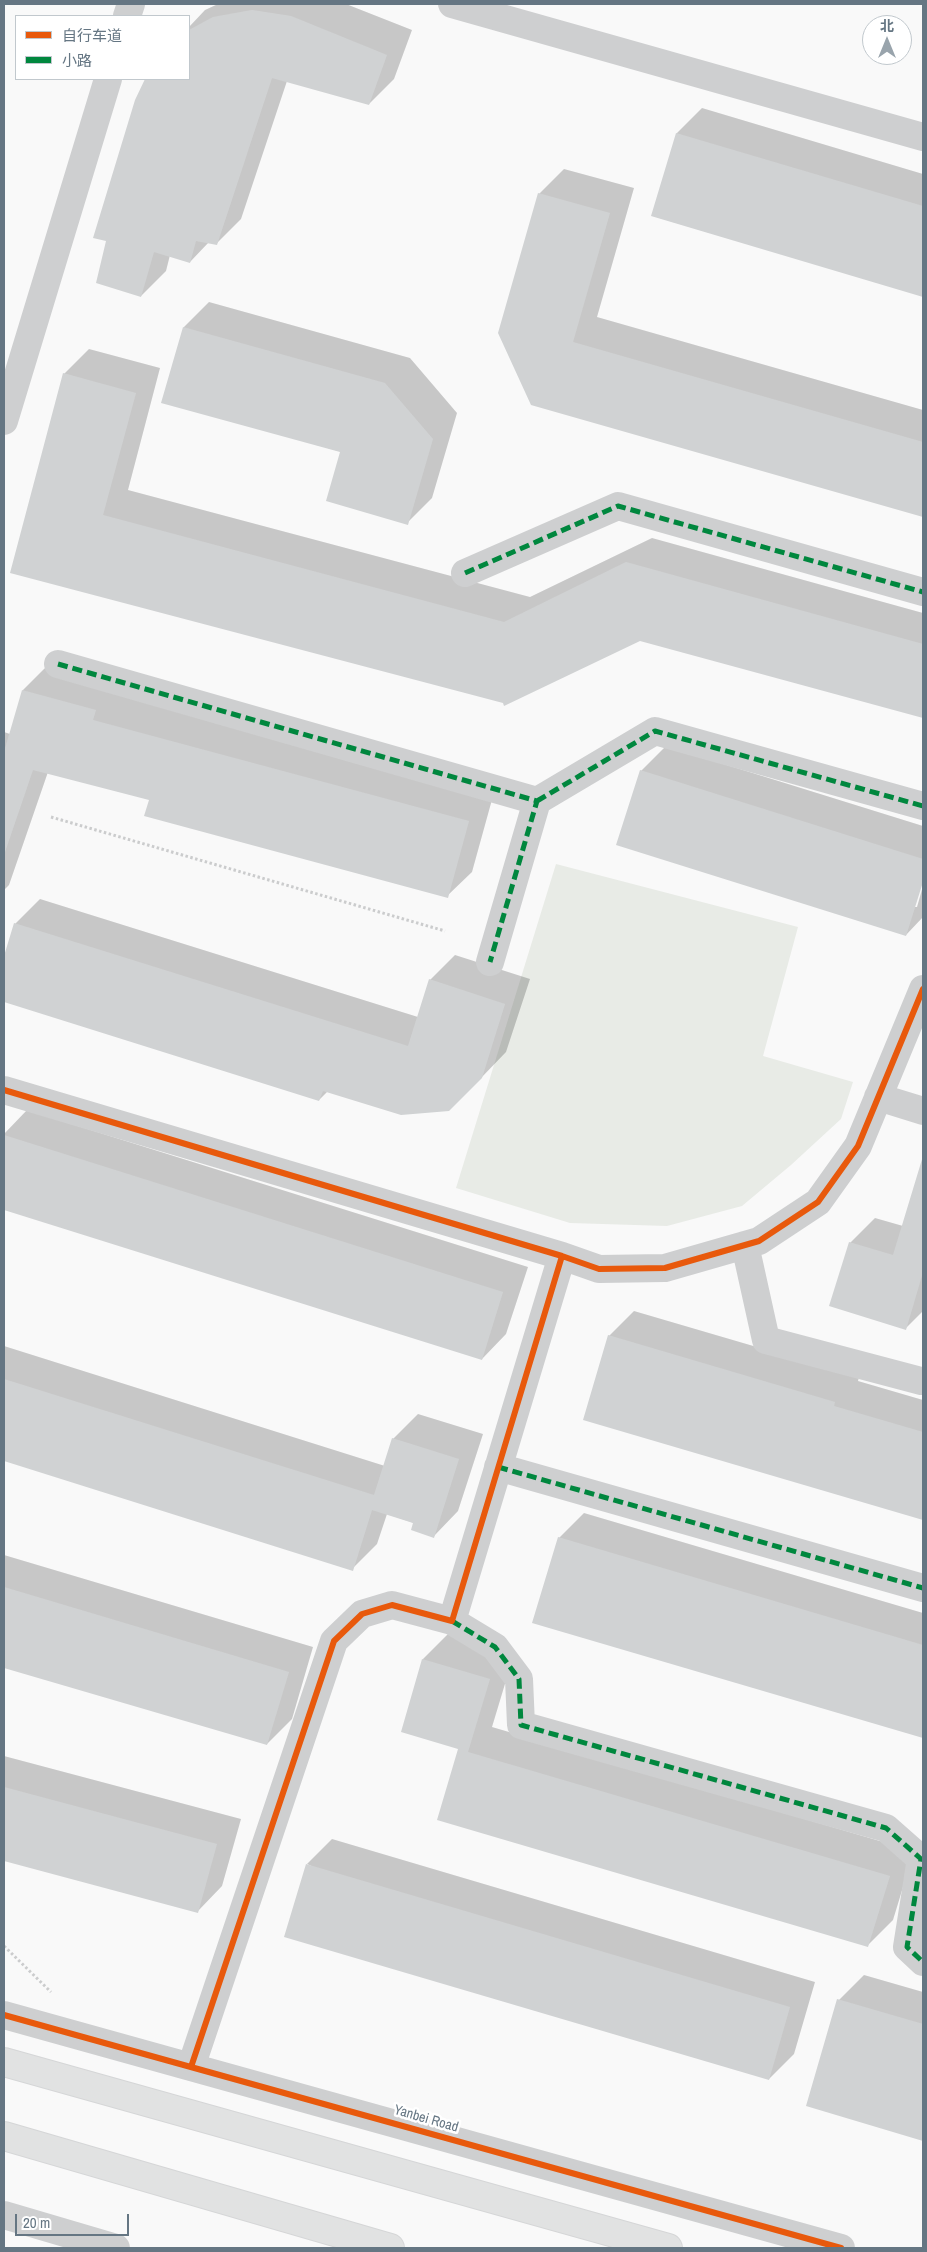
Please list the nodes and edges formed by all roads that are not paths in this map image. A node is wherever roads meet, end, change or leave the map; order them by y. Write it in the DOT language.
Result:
graph roads {
  1 [pos="452,4"];
  2 [pos="108,80"];
  3 [pos="923,137"];
  4 [pos="4,421"];
  5 [pos="464,573"];
  6 [pos="923,592"];
  7 [pos="58,664"];
  8 [pos="536,801"];
  9 [pos="923,806"];
  10 [pos="490,962"];
  11 [pos="923,989"];
  12 [pos="4,1090"];
  13 [pos="878,1097"];
  14 [pos="923,1111"];
  15 [pos="745,1245"];
  16 [pos="562,1256"];
  17 [pos="921,1380"];
  18 [pos="498,1467"];
  19 [pos="923,1588"];
  20 [pos="452,1621"];
  21 [pos="923,1962"];
  22 [pos="4,2014"];
  23 [pos="4,2062"];
  24 [pos="191,2067"];
  25 [pos="4,2136"];
  26 [pos="4,2215"];
  27 [pos="116,2248"];
  28 [pos="390,2248"];
  29 [pos="668,2248"];
  30 [pos="841,2248"];
  1 -- 3 [label="street"];
  2 -- 4 [label="street"];
  5 -- 6 [label="street"];
  7 -- 8 [label="street"];
  8 -- 9 [label="street"];
  8 -- 10 [label="street"];
  11 -- 13 [label="street"];
  12 -- 16 [label="street"];
  13 -- 14 [label="street"];
  13 -- 15 [label="street"];
  15 -- 16 [label="street"];
  15 -- 17 [label="street"];
  16 -- 18 [label="street"];
  18 -- 19 [label="street"];
  18 -- 20 [label="street"];
  20 -- 21 [label="street"];
  20 -- 24 [label="street"];
  22 -- 24 [label="street, Yanbei Road"];
  23 -- 29 [label="main road"];
  24 -- 30 [label="street, Yanbei Road"];
  25 -- 28 [label="main road"];
  26 -- 27 [label="street"];
}
